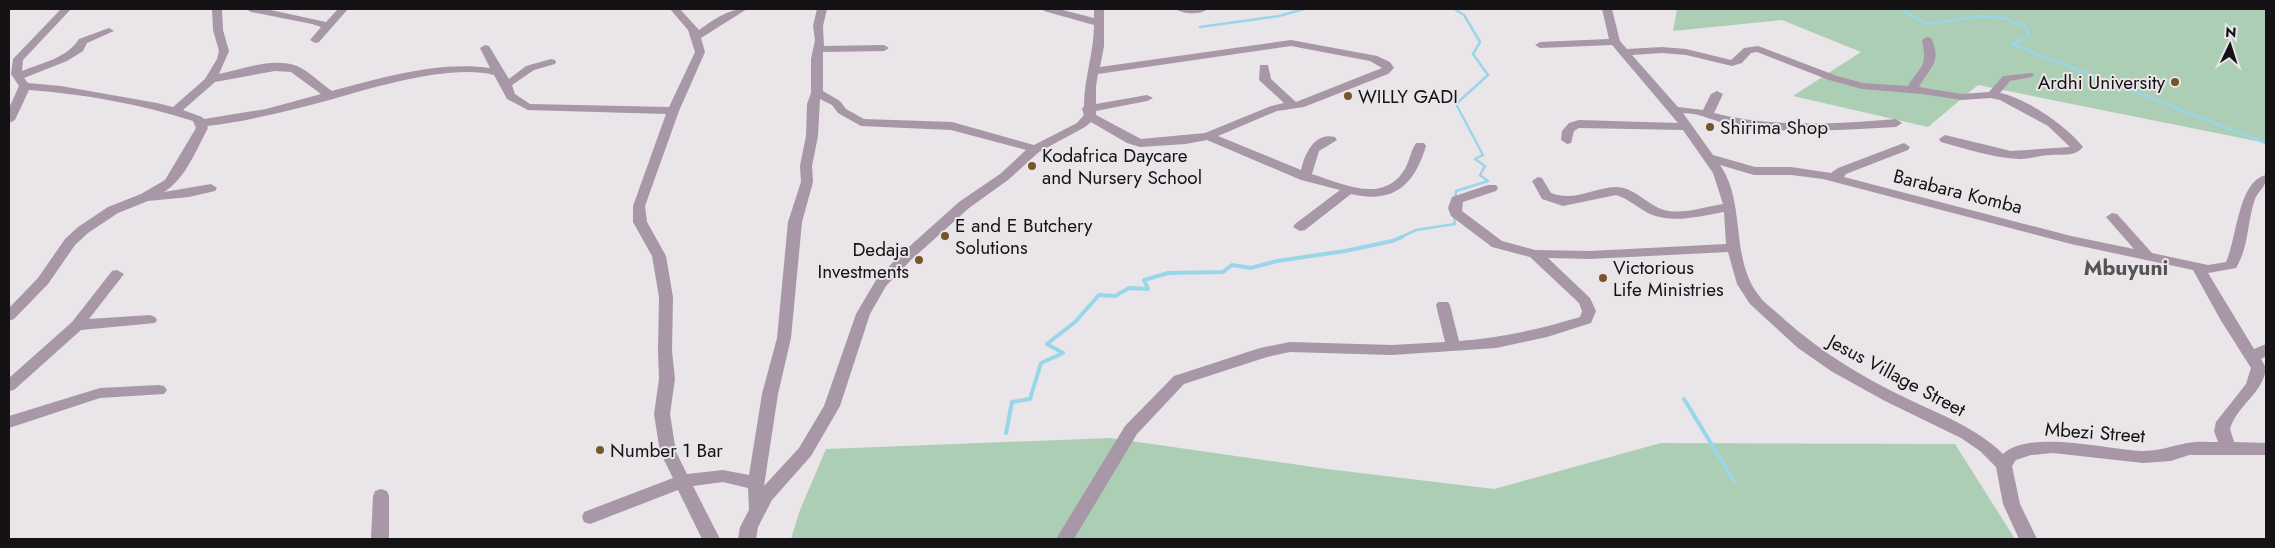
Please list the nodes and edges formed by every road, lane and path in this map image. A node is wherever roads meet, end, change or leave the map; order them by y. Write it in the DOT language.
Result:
graph roads {
  1 [pos="66,9"];
  2 [pos="217,9"];
  3 [pos="251,9"];
  4 [pos="343,9"];
  5 [pos="675,9"];
  6 [pos="742,9"];
  7 [pos="822,9"];
  8 [pos="1048,9"];
  9 [pos="1099,9"];
  10 [pos="1181,9"];
  11 [pos="1607,9"];
  12 [pos="1200,10"];
  13 [pos="1099,24"];
  14 [pos="327,26"];
  15 [pos="109,31"];
  16 [pos="695,37"];
  17 [pos="315,40"];
  18 [pos="1927,40"];
  19 [pos="1540,45"];
  20 [pos="1619,47"];
  21 [pos="485,48"];
  22 [pos="884,48"];
  23 [pos="818,49"];
  24 [pos="551,62"];
  25 [pos="1264,67"];
  26 [pos="1094,71"];
  27 [pos="498,73"];
  28 [pos="2028,76"];
  29 [pos="212,78"];
  30 [pos="22,81"];
  31 [pos="507,83"];
  32 [pos="1912,90"];
  33 [pos="817,93"];
  34 [pos="1717,94"];
  35 [pos="1994,95"];
  36 [pos="331,96"];
  37 [pos="1147,98"];
  38 [pos="1293,105"];
  39 [pos="1675,110"];
  40 [pos="673,111"];
  41 [pos="175,112"];
  42 [pos="1089,113"];
  43 [pos="1707,115"];
  44 [pos="9,120"];
  45 [pos="201,122"];
  46 [pos="1896,123"];
  47 [pos="1688,127"];
  48 [pos="1208,136"];
  49 [pos="1946,139"];
  50 [pos="1331,140"];
  51 [pos="1567,140"];
  52 [pos="1420,146"];
  53 [pos="1904,147"];
  54 [pos="1035,149"];
  55 [pos="1709,158"];
  56 [pos="1305,177"];
  57 [pos="2266,179"];
  58 [pos="1838,180"];
  59 [pos="1538,181"];
  60 [pos="211,188"];
  61 [pos="1492,188"];
  62 [pos="1349,189"];
  63 [pos="146,197"];
  64 [pos="1730,207"];
  65 [pos="2112,216"];
  66 [pos="1300,227"];
  67 [pos="1733,248"];
  68 [pos="1535,254"];
  69 [pos="2147,255"];
  70 [pos="2198,267"];
  71 [pos="117,274"];
  72 [pos="1443,305"];
  73 [pos="9,316"];
  74 [pos="150,320"];
  75 [pos="77,325"];
  76 [pos="1453,346"];
  77 [pos="2266,349"];
  78 [pos="2253,356"];
  79 [pos="9,386"];
  80 [pos="159,390"];
  81 [pos="9,422"];
  82 [pos="2229,448"];
  83 [pos="2266,449"];
  84 [pos="2004,465"];
  85 [pos="681,482"];
  86 [pos="756,484"];
  87 [pos="381,496"];
  88 [pos="757,509"];
  89 [pos="590,517"];
  90 [pos="380,539"];
  91 [pos="710,539"];
  92 [pos="747,539"];
  93 [pos="1065,539"];
  94 [pos="2028,539"];
  1 -- 30 [label="street"];
  2 -- 29 [label="street"];
  3 -- 14 [label="street"];
  4 -- 14 [label="street"];
  5 -- 16 [label="street"];
  6 -- 16 [label="street"];
  7 -- 23 [label="street"];
  8 -- 13 [label="street"];
  9 -- 13 [label="street"];
  10 -- 12 [label="street"];
  11 -- 20 [label="street, Jesus Village Street"];
  13 -- 26 [label="street"];
  14 -- 17 [label="street"];
  15 -- 30 [label="street"];
  16 -- 40 [label="street"];
  18 -- 32 [label="street"];
  19 -- 20 [label="street"];
  20 -- 32 [label="street"];
  20 -- 39 [label="street, Jesus Village Street"];
  21 -- 27 [label="street"];
  22 -- 23 [label="street"];
  23 -- 33 [label="street"];
  24 -- 31 [label="street"];
  25 -- 38 [label="street"];
  26 -- 38 [label="street"];
  26 -- 42 [label="street"];
  27 -- 31 [label="street"];
  27 -- 36 [label="street"];
  28 -- 35 [label="street"];
  29 -- 36 [label="street"];
  29 -- 41 [label="street"];
  30 -- 41 [label="street"];
  30 -- 44 [label="street"];
  31 -- 40 [label="street"];
  32 -- 35 [label="street"];
  33 -- 54 [label="street"];
  33 -- 86 [label="street"];
  34 -- 43 [label="street"];
  35 -- 49 [label="street"];
  36 -- 45 [label="street"];
  37 -- 42 [label="street"];
  38 -- 48 [label="street"];
  39 -- 43 [label="street"];
  39 -- 47 [label="street, Jesus Village Street"];
  40 -- 85 [label="street"];
  41 -- 45 [label="street"];
  42 -- 48 [label="street"];
  42 -- 54 [label="street"];
  43 -- 46 [label="street"];
  45 -- 63 [label="street"];
  47 -- 51 [label="street"];
  47 -- 55 [label="street, Jesus Village Street"];
  48 -- 56 [label="street"];
  50 -- 56 [label="street"];
  52 -- 62 [label="street"];
  53 -- 58 [label="street"];
  54 -- 88 [label="street"];
  55 -- 58 [label="street, Barabara Komba"];
  55 -- 64 [label="street, Jesus Village Street"];
  56 -- 62 [label="street"];
  57 -- 70 [label="street"];
  58 -- 69 [label="street, Barabara Komba"];
  59 -- 64 [label="street"];
  60 -- 63 [label="street"];
  61 -- 68 [label="street"];
  62 -- 66 [label="street"];
  63 -- 73 [label="street"];
  64 -- 67 [label="street, Jesus Village Street"];
  65 -- 69 [label="street"];
  67 -- 68 [label="street"];
  67 -- 84 [label="street, Jesus Village Street"];
  68 -- 76 [label="street"];
  69 -- 70 [label="street, Barabara Komba"];
  70 -- 78 [label="street"];
  71 -- 75 [label="street"];
  72 -- 76 [label="street"];
  74 -- 75 [label="street"];
  75 -- 79 [label="street"];
  76 -- 93 [label="street"];
  77 -- 78 [label="street"];
  78 -- 82 [label="street"];
  80 -- 81 [label="street"];
  82 -- 83 [label="street, Mbezi Street"];
  82 -- 84 [label="street, Mbezi Street"];
  84 -- 94 [label="street"];
  85 -- 86 [label="street"];
  85 -- 89 [label="street"];
  85 -- 91 [label="street"];
  86 -- 88 [label="street"];
  87 -- 90 [label="street"];
  88 -- 92 [label="street"];
}
